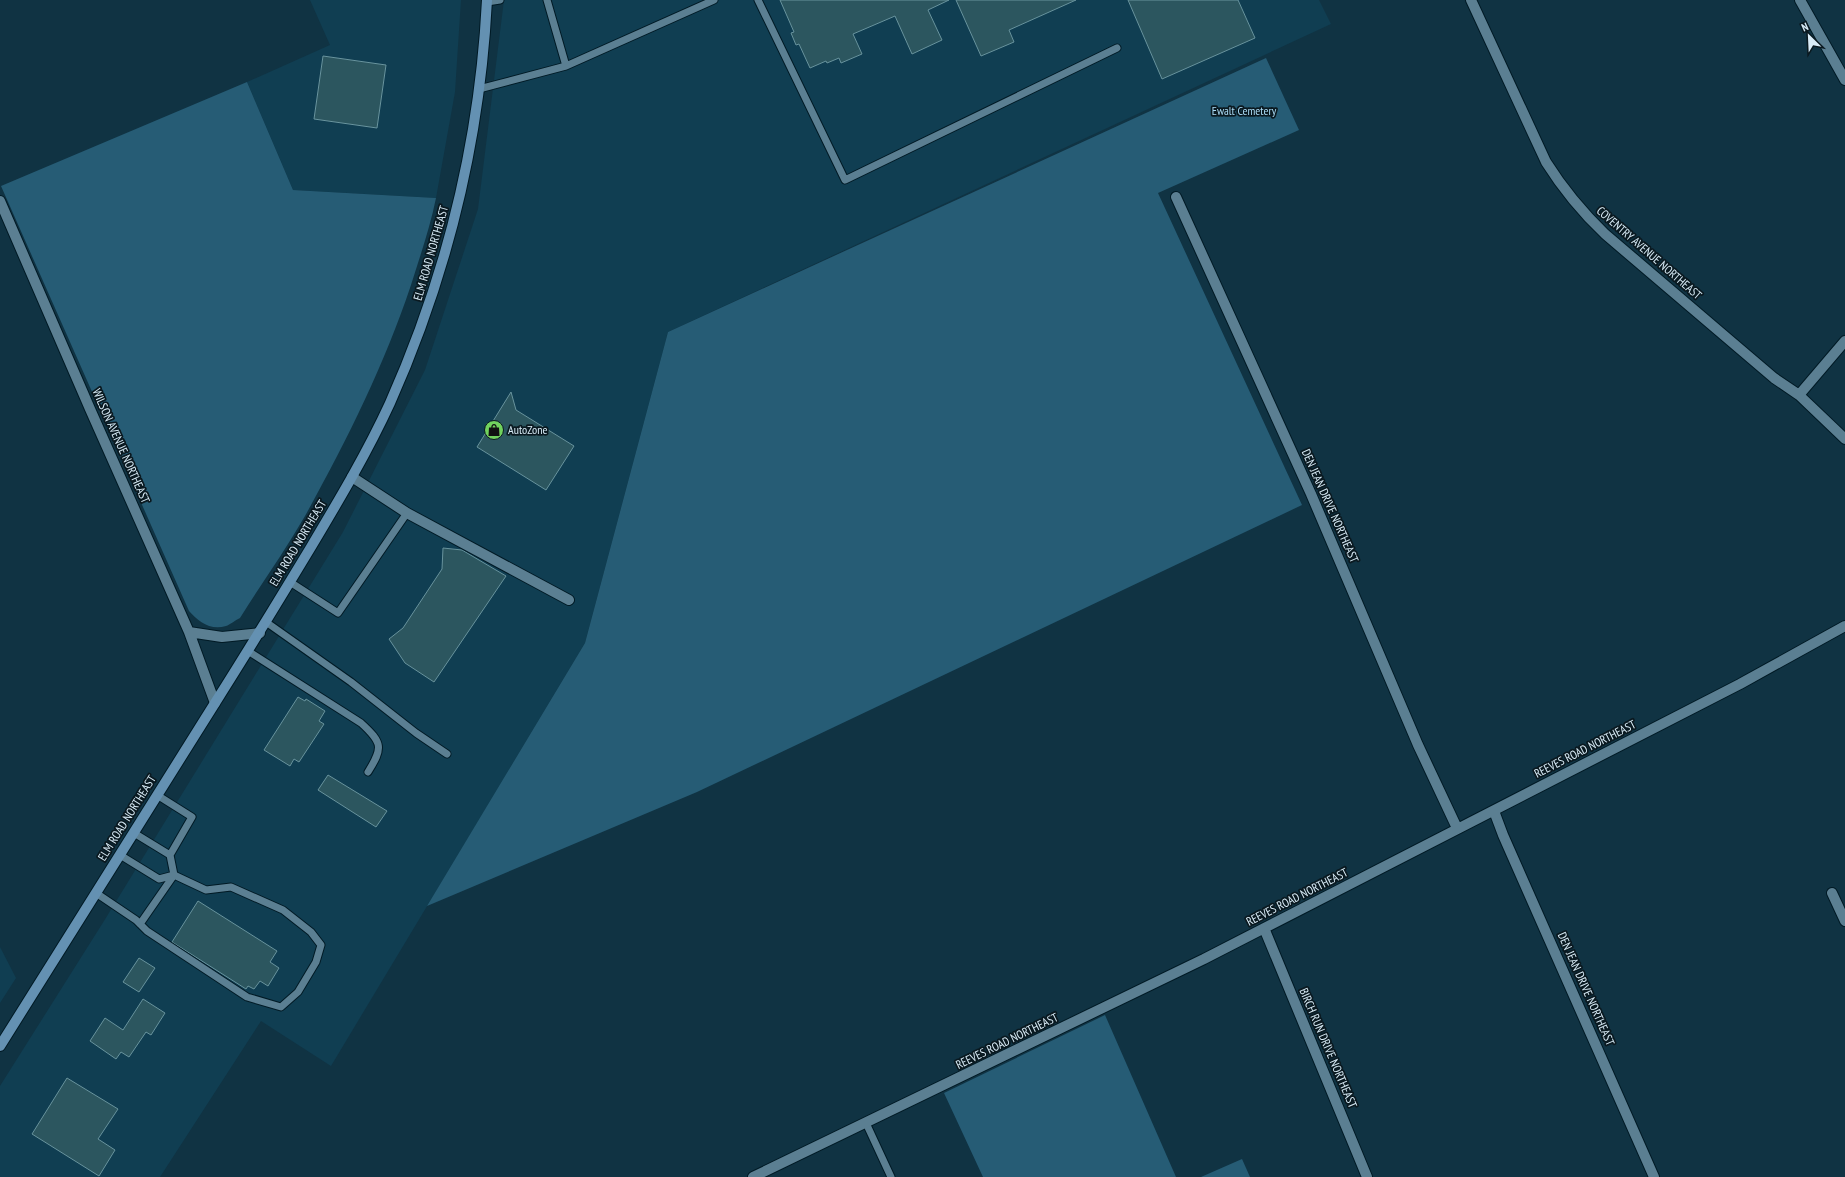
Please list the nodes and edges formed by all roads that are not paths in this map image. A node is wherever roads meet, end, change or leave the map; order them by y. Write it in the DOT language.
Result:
graph roads {
  1 [pos="500,0"];
  2 [pos="547,0"];
  3 [pos="714,0"];
  4 [pos="758,0"];
  5 [pos="1471,0"];
  6 [pos="1800,0"];
  7 [pos="487,1"];
  8 [pos="1117,48"];
  9 [pos="566,66"];
  10 [pos="1845,80"];
  11 [pos="479,89"];
  12 [pos="1176,197"];
  13 [pos="0,201"];
  14 [pos="1845,341"];
  15 [pos="1799,395"];
  16 [pos="1845,439"];
  17 [pos="352,477"];
  18 [pos="407,513"];
  19 [pos="290,582"];
  20 [pos="568,600"];
  21 [pos="266,622"];
  22 [pos="1845,626"];
  23 [pos="189,632"];
  24 [pos="260,633"];
  25 [pos="248,651"];
  26 [pos="215,703"];
  27 [pos="447,754"];
  28 [pos="368,772"];
  29 [pos="157,795"];
  30 [pos="1494,811"];
  31 [pos="1457,828"];
  32 [pos="134,833"];
  33 [pos="120,855"];
  34 [pos="170,855"];
  35 [pos="174,875"];
  36 [pos="96,893"];
  37 [pos="1832,893"];
  38 [pos="1845,921"];
  39 [pos="140,924"];
  40 [pos="1264,928"];
  41 [pos="0,1046"];
  42 [pos="866,1123"];
  43 [pos="753,1177"];
  44 [pos="891,1177"];
  45 [pos="1367,1177"];
  46 [pos="1654,1177"];
  1 -- 7 [label="lane"];
  2 -- 9 [label="lane"];
  3 -- 9 [label="lane"];
  4 -- 8 [label="lane"];
  5 -- 15 [label="street, COVENTRY AVENUE NORTHEAST"];
  6 -- 10 [label="street"];
  7 -- 11 [label="main road, ELM ROAD NORTHEAST"];
  9 -- 11 [label="lane"];
  11 -- 17 [label="main road, ELM ROAD NORTHEAST"];
  12 -- 31 [label="street, DEN JEAN DRIVE NORTHEAST"];
  13 -- 23 [label="street, WILSON AVENUE NORTHEAST"];
  14 -- 15 [label="street"];
  15 -- 16 [label="street, COVENTRY AVENUE NORTHEAST"];
  17 -- 18 [label="street"];
  17 -- 19 [label="main road, ELM ROAD NORTHEAST"];
  18 -- 19 [label="lane"];
  18 -- 20 [label="street"];
  19 -- 21 [label="main road, ELM ROAD NORTHEAST"];
  21 -- 24 [label="main road, ELM ROAD NORTHEAST"];
  21 -- 27 [label="lane"];
  22 -- 30 [label="street, REEVES ROAD NORTHEAST"];
  23 -- 24 [label="street"];
  23 -- 26 [label="street, WILSON AVENUE NORTHEAST"];
  24 -- 25 [label="main road, ELM ROAD NORTHEAST"];
  25 -- 26 [label="main road, ELM ROAD NORTHEAST"];
  25 -- 28 [label="lane"];
  26 -- 29 [label="main road, ELM ROAD NORTHEAST"];
  29 -- 32 [label="main road, ELM ROAD NORTHEAST"];
  29 -- 34 [label="lane"];
  30 -- 31 [label="street, REEVES ROAD NORTHEAST"];
  30 -- 46 [label="street, DEN JEAN DRIVE NORTHEAST"];
  31 -- 40 [label="street, REEVES ROAD NORTHEAST"];
  32 -- 33 [label="main road, ELM ROAD NORTHEAST"];
  32 -- 34 [label="lane"];
  33 -- 35 [label="lane"];
  33 -- 36 [label="main road, ELM ROAD NORTHEAST"];
  34 -- 35 [label="lane"];
  35 -- 39 [label="lane"];
  35 -- 39 [label="lane"];
  36 -- 39 [label="lane"];
  36 -- 41 [label="main road, ELM ROAD NORTHEAST"];
  37 -- 38 [label="street"];
  40 -- 42 [label="street, REEVES ROAD NORTHEAST"];
  40 -- 45 [label="street, BIRCH RUN DRIVE NORTHEAST"];
  42 -- 43 [label="street, REEVES ROAD NORTHEAST"];
  42 -- 44 [label="lane"];
}
